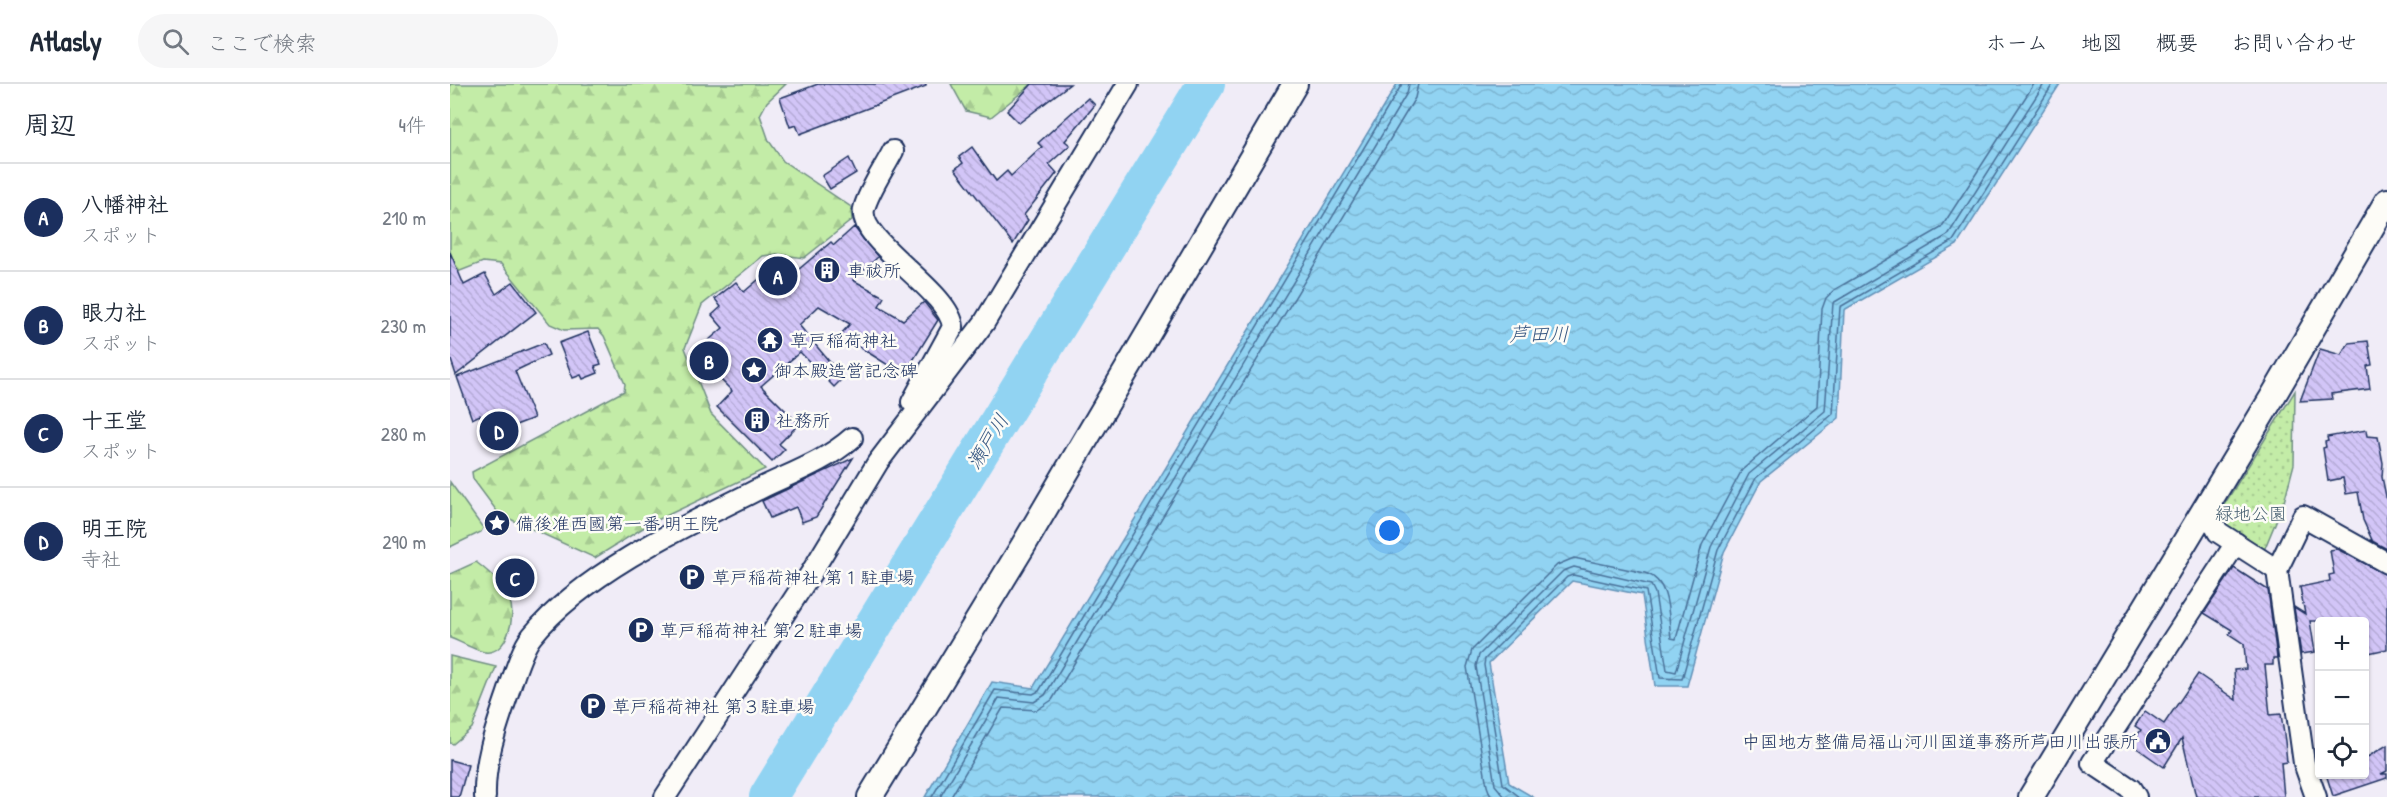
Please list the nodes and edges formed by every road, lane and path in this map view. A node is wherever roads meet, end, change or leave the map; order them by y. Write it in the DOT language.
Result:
graph roads {
  1 [pos="1128,84"];
  2 [pos="1295,84"];
  3 [pos="893,151"];
  4 [pos="2387,201"];
  5 [pos="905,427"];
  6 [pos="852,438"];
  7 [pos="2206,507"];
  8 [pos="2236,543"];
  9 [pos="2387,563"];
  10 [pos="2277,570"];
  11 [pos="2131,794"];
  12 [pos="485,797"];
  13 [pos="665,797"];
  14 [pos="870,797"];
  15 [pos="2031,797"];
  16 [pos="2316,797"];
  1 -- 5 [label="street"];
  2 -- 14 [label="street"];
  3 -- 5 [label="street"];
  4 -- 7 [label="street"];
  5 -- 13 [label="street"];
  6 -- 12 [label="street"];
  7 -- 8 [label="street"];
  7 -- 15 [label="street"];
  8 -- 10 [label="street"];
  8 -- 11 [label="street"];
  9 -- 10 [label="street"];
  10 -- 16 [label="street"];
}
